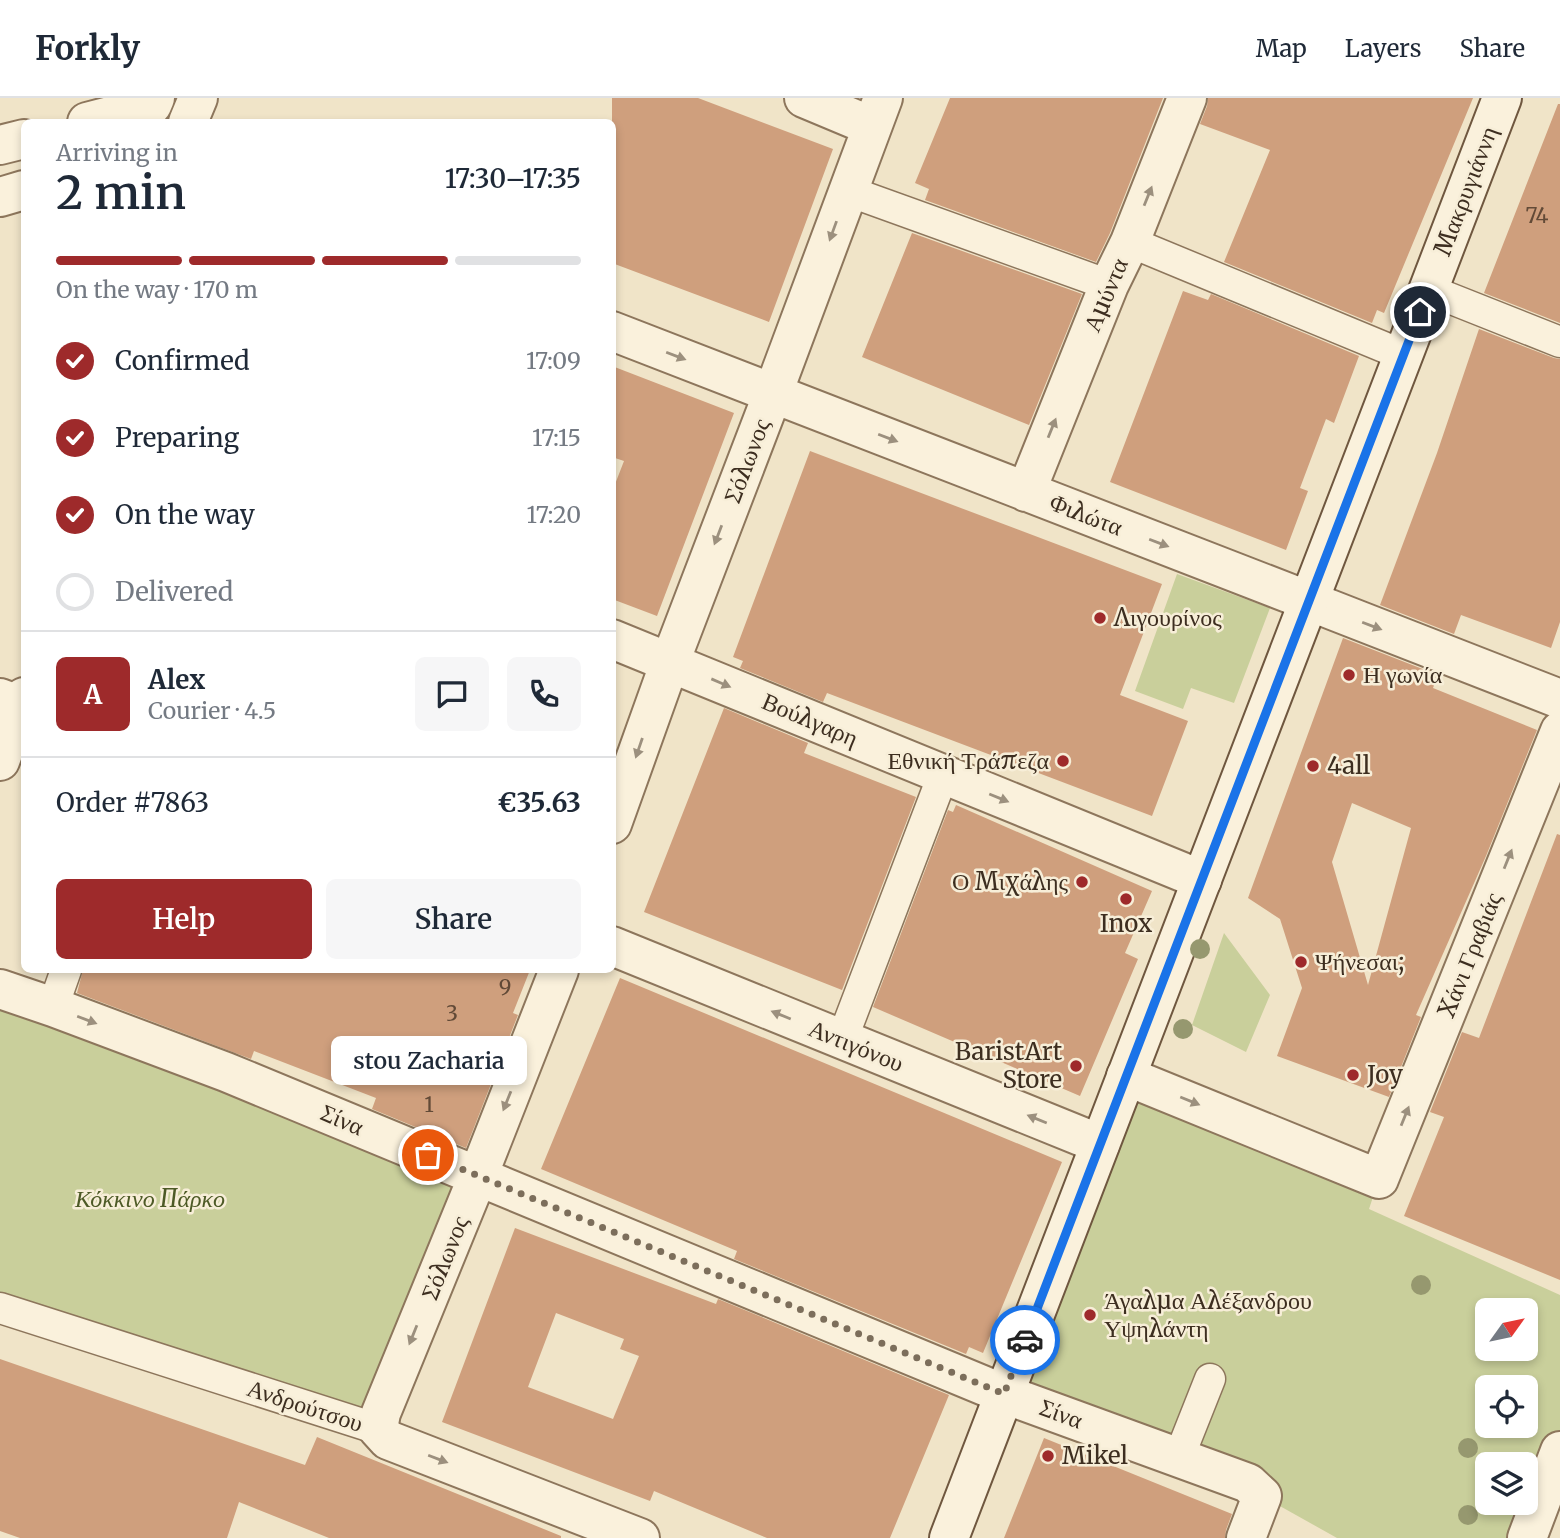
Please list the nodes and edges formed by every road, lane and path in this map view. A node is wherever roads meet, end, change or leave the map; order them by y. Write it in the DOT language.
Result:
graph roads {
  1 [pos="198,98"];
  2 [pos="804,98"];
  3 [pos="1187,98"];
  4 [pos="1502,98"];
  5 [pos="156,109"];
  6 [pos="877,112"];
  7 [pos="103,119"];
  8 [pos="189,119"];
  9 [pos="21,140"];
  10 [pos="0,145"];
  11 [pos="21,191"];
  12 [pos="848,191"];
  13 [pos="0,197"];
  14 [pos="1130,242"];
  15 [pos="1109,285"];
  16 [pos="1429,290"];
  17 [pos="616,333"];
  18 [pos="1560,342"];
  19 [pos="1403,355"];
  20 [pos="773,393"];
  21 [pos="1026,492"];
  22 [pos="1309,601"];
  23 [pos="616,641"];
  24 [pos="670,662"];
  25 [pos="1560,699"];
  26 [pos="17,702"];
  27 [pos="1560,731"];
  28 [pos="0,761"];
  29 [pos="943,775"];
  30 [pos="616,813"];
  31 [pos="1202,880"];
  32 [pos="616,948"];
  33 [pos="65,973"];
  34 [pos="558,973"];
  35 [pos="0,989"];
  36 [pos="53,1007"];
  37 [pos="842,1040"];
  38 [pos="1126,1076"];
  39 [pos="1100,1144"];
  40 [pos="478,1176"];
  41 [pos="0,1308"];
  42 [pos="1210,1379"];
  43 [pos="1004,1394"];
  44 [pos="378,1429"];
  45 [pos="1185,1442"];
  46 [pos="1560,1451"];
  47 [pos="640,1538"];
  48 [pos="949,1538"];
  49 [pos="1246,1538"];
  50 [pos="1527,1538"];
  1 -- 8 [label="street"];
  2 -- 6 [label="street"];
  14 -- 3 [label="street, Αμύντα, one-way"];
  4 -- 16 [label="street, Μακρυγιάννη"];
  5 -- 7 [label="street"];
  6 -- 12 [label="street, Σόλωνος"];
  9 -- 10 [label="street"];
  11 -- 13 [label="street"];
  12 -- 15 [label="street"];
  12 -- 20 [label="street, Σόλωνος, one-way"];
  14 -- 15 [label="street, Αμύντα"];
  14 -- 19 [label="street"];
  21 -- 15 [label="street, Αμύντα, one-way"];
  16 -- 18 [label="street"];
  16 -- 19 [label="street, Μακρυγιάννη"];
  17 -- 20 [label="street, Φιλώτα, one-way"];
  19 -- 22 [label="street, Μακρυγιάννη"];
  20 -- 21 [label="street, Φιλώτα, one-way"];
  20 -- 24 [label="street, Σόλωνος, one-way"];
  21 -- 22 [label="street, Φιλώτα, one-way"];
  22 -- 25 [label="street, Φιλώτα, one-way"];
  22 -- 31 [label="street, Μακρυγιάννη"];
  23 -- 24 [label="street, Βούλγαρη"];
  24 -- 29 [label="street, Βούλγαρη, one-way"];
  24 -- 30 [label="street, Σόλωνος, one-way"];
  26 -- 28 [label="street"];
  38 -- 27 [label="street, Χάνι Γραβιάς, one-way"];
  29 -- 31 [label="street, Βούλγαρη, one-way"];
  29 -- 37 [label="street"];
  31 -- 38 [label="street, Μακρυγιάννη"];
  37 -- 32 [label="street, Αντιγόνου, one-way"];
  33 -- 36 [label="street"];
  34 -- 40 [label="street, Σόλωνος, one-way"];
  35 -- 36 [label="street, Σίνα"];
  36 -- 40 [label="street, Σίνα, one-way"];
  39 -- 37 [label="street, Αντιγόνου, one-way"];
  38 -- 39 [label="street, Μακρυγιάννη"];
  39 -- 43 [label="street, Μακρυγιάννη"];
  40 -- 43 [label="street, Σίνα"];
  40 -- 44 [label="street, Σόλωνος, one-way"];
  41 -- 44 [label="street, Ανδρούτσου"];
  42 -- 45 [label="street"];
  43 -- 48 [label="street, Μακρυγιάννη"];
  43 -- 49 [label="street, Σίνα"];
  44 -- 47 [label="street, Ανδρούτσου, one-way"];
  46 -- 50 [label="street"];
}
